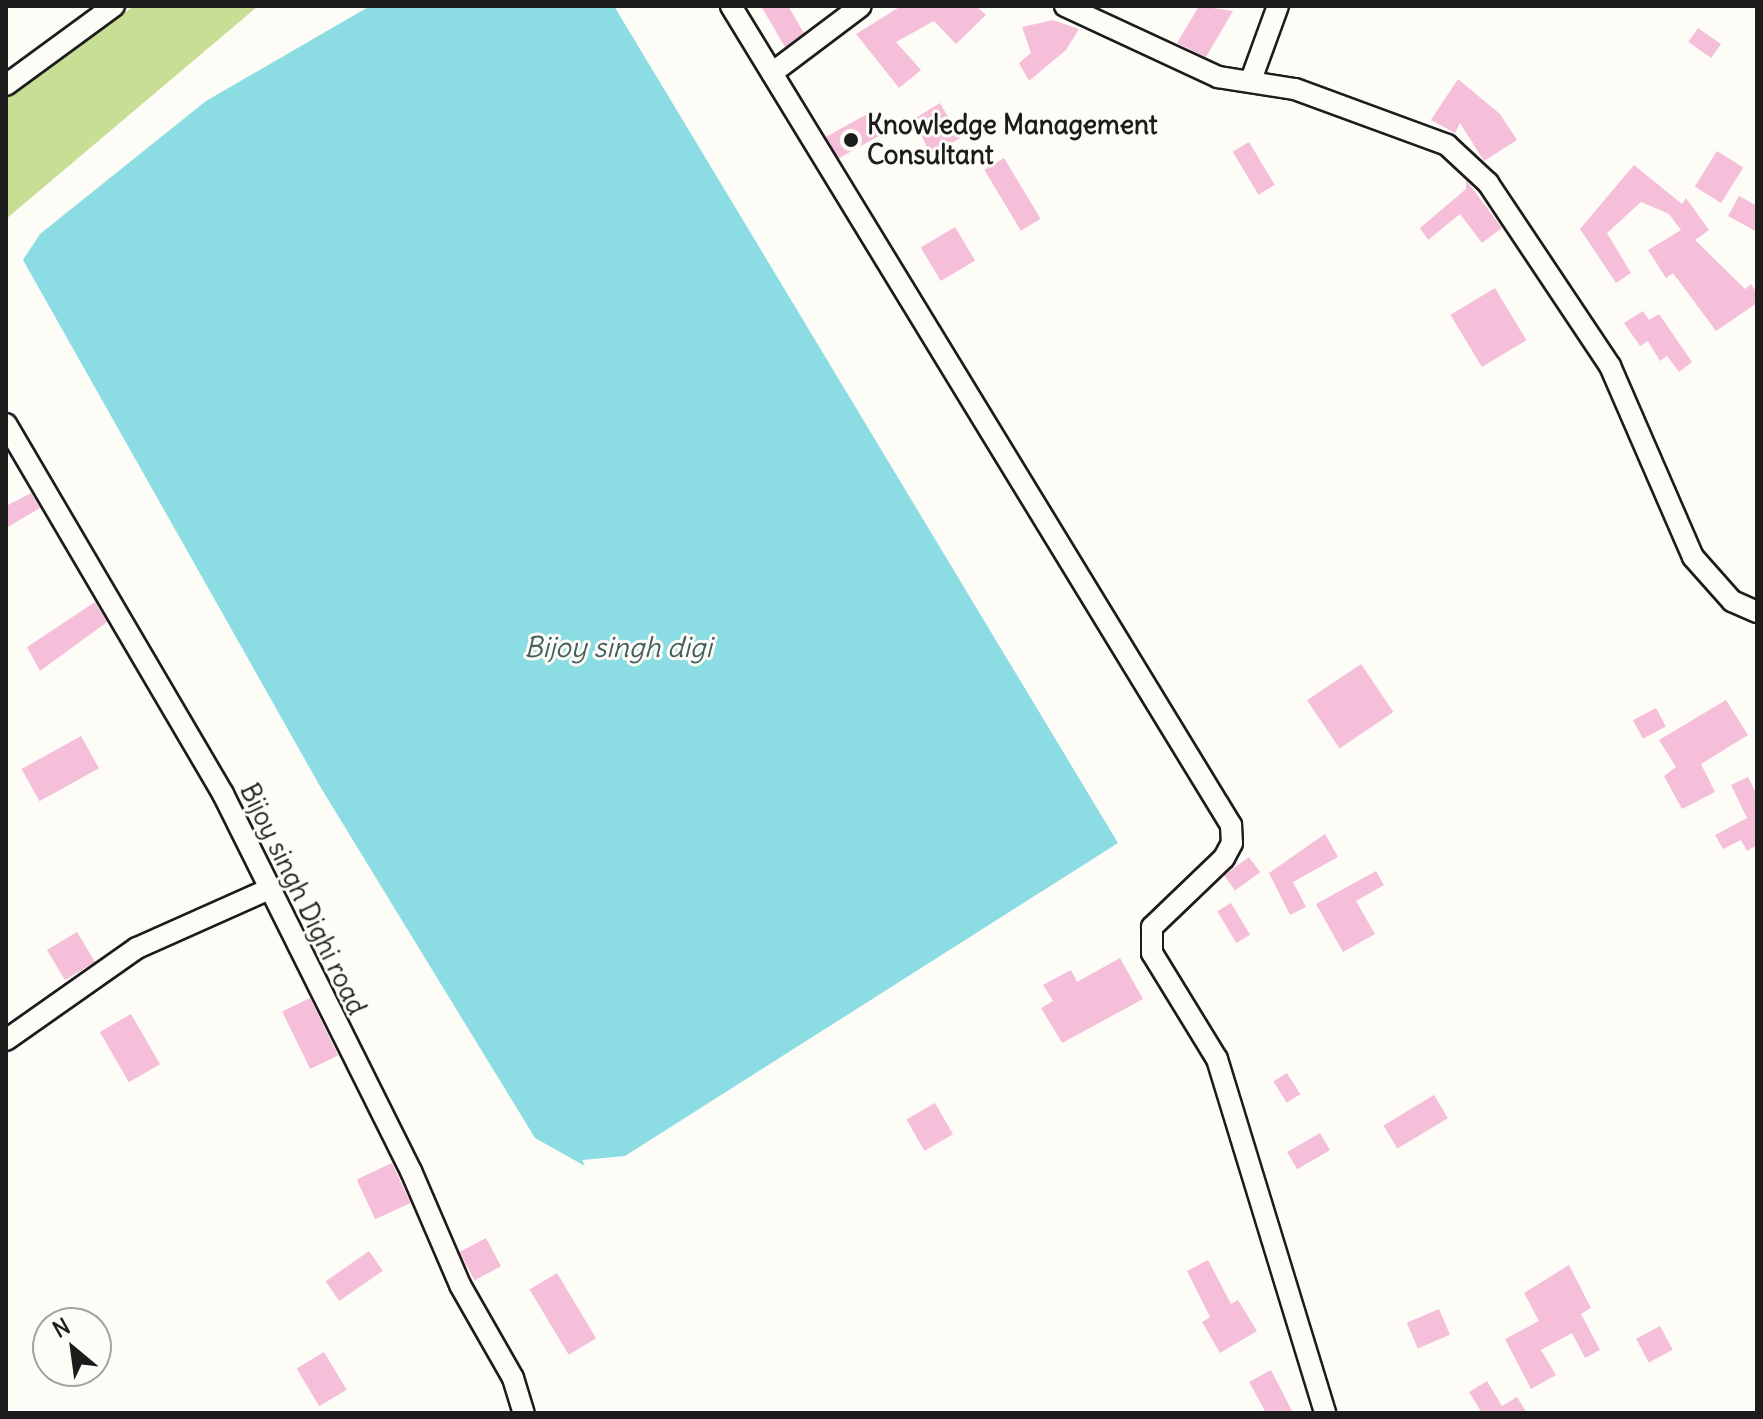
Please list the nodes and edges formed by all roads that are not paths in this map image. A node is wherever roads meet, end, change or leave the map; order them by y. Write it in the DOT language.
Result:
graph roads {
  1 [pos="114,6"];
  2 [pos="731,6"];
  3 [pos="861,6"];
  4 [pos="1065,6"];
  5 [pos="1278,6"];
  6 [pos="772,73"];
  7 [pos="1251,80"];
  8 [pos="6,85"];
  9 [pos="6,424"];
  10 [pos="1757,612"];
  11 [pos="272,888"];
  12 [pos="6,1040"];
  13 [pos="524,1413"];
  14 [pos="1325,1413"];
  1 -- 8 [label="street"];
  2 -- 6 [label="street"];
  3 -- 6 [label="street"];
  4 -- 7 [label="street"];
  5 -- 7 [label="street"];
  6 -- 14 [label="street"];
  7 -- 10 [label="street"];
  9 -- 11 [label="street, Bijoy singh Dighi road"];
  11 -- 12 [label="street"];
  11 -- 13 [label="street, Bijoy singh Dighi road"];
}
